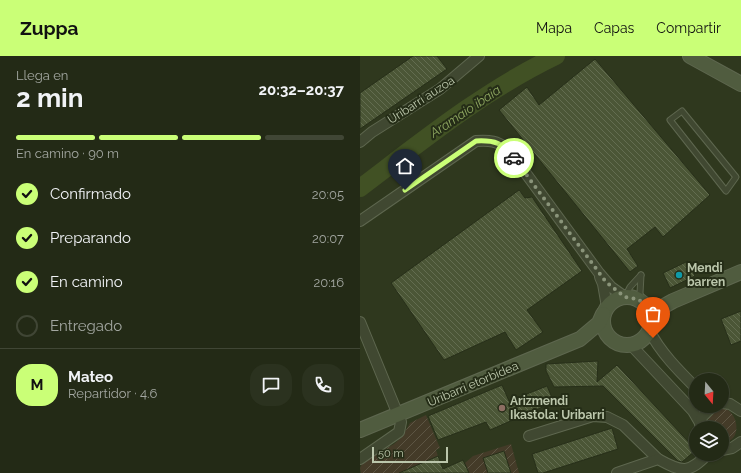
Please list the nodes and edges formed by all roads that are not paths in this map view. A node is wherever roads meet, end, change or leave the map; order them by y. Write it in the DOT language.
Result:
graph roads {
  1 [pos="479,56"];
  2 [pos="690,56"];
  3 [pos="741,84"];
  4 [pos="360,142"];
  5 [pos="726,191"];
  6 [pos="360,221"];
  7 [pos="741,272"];
  8 [pos="599,273"];
  9 [pos="625,297"];
  10 [pos="672,301"];
  11 [pos="642,302"];
  12 [pos="605,311"];
  13 [pos="360,322"];
  14 [pos="650,327"];
  15 [pos="585,336"];
  16 [pos="614,342"];
  17 [pos="631,345"];
  18 [pos="689,381"];
  19 [pos="729,404"];
  20 [pos="741,411"];
  21 [pos="398,414"];
  22 [pos="698,421"];
  23 [pos="360,430"];
  24 [pos="529,436"];
  25 [pos="740,446"];
  26 [pos="729,449"];
  27 [pos="360,459"];
  28 [pos="658,459"];
  29 [pos="703,461"];
  30 [pos="617,473"];
  1 -- 4 [label="street, Uribarri auzoa"];
  2 -- 3 [label="street"];
  5 -- 5 [label="lane"];
  6 -- 8 [label="street"];
  7 -- 10 [label="street"];
  8 -- 9 [label="street"];
  8 -- 12 [label="street"];
  9 -- 11 [label="street"];
  9 -- 11 [label="lane"];
  9 -- 12 [label="street"];
  10 -- 11 [label="street"];
  10 -- 14 [label="street"];
  11 -- 14 [label="street"];
  12 -- 15 [label="street"];
  12 -- 16 [label="street"];
  13 -- 21 [label="street"];
  14 -- 17 [label="street"];
  14 -- 18 [label="street"];
  15 -- 16 [label="street"];
  15 -- 21 [label="street, Uribarri etorbidea"];
  16 -- 17 [label="street"];
  17 -- 22 [label="street"];
  19 -- 20 [label="street"];
  21 -- 23 [label="street, Uribarri etorbidea"];
  21 -- 27 [label="street"];
  24 -- 28 [label="street"];
  25 -- 26 [label="street"];
  28 -- 29 [label="street"];
  28 -- 30 [label="street"];
}
